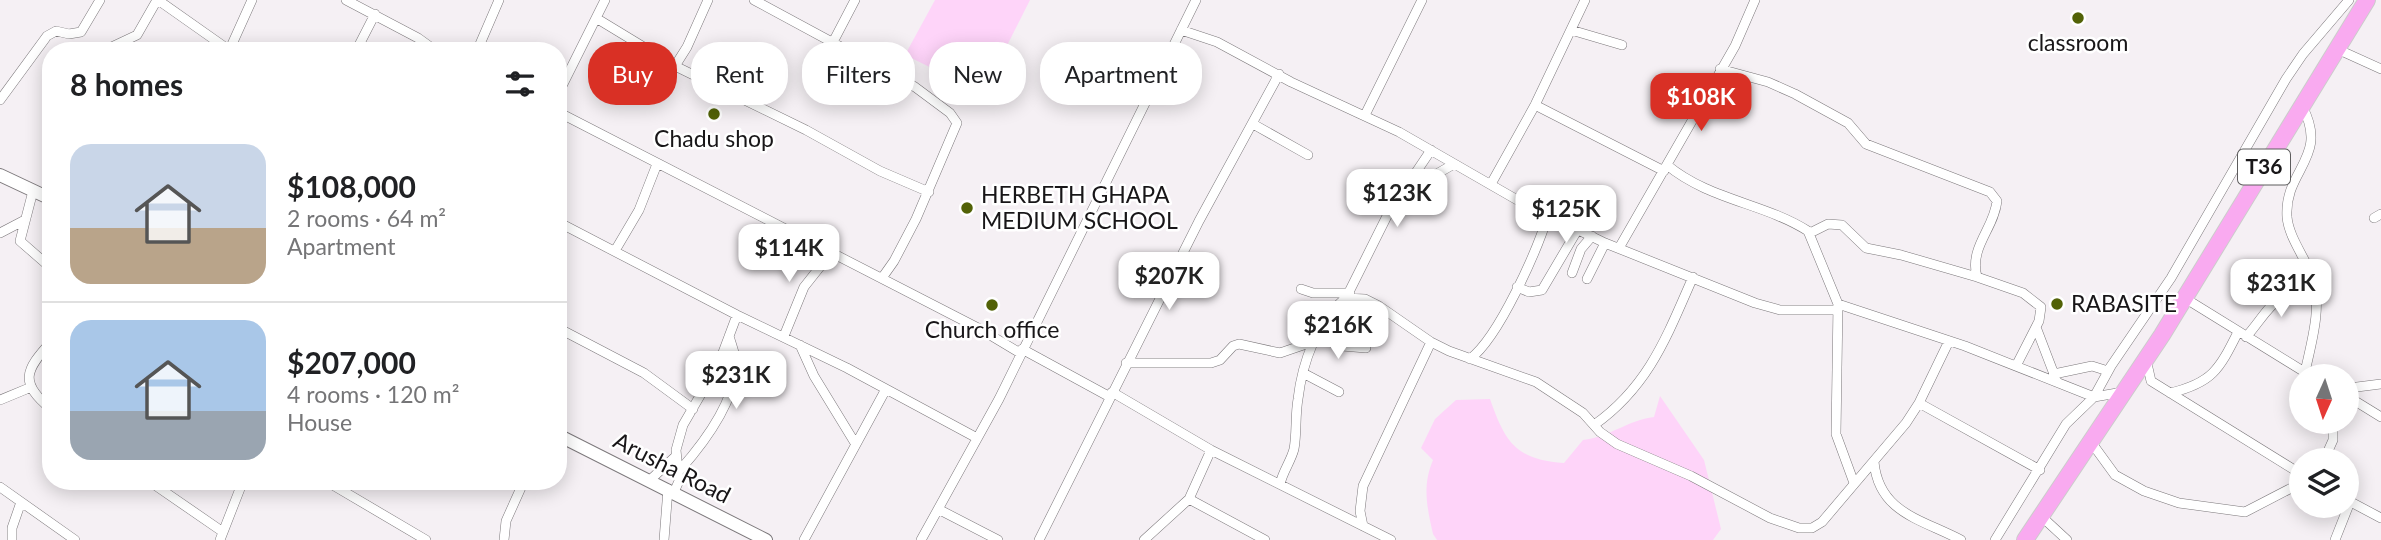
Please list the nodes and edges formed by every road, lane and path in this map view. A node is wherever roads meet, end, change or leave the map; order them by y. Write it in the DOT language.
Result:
graph roads {
  1 [pos="100,0"];
  2 [pos="157,0"];
  3 [pos="252,0"];
  4 [pos="346,0"];
  5 [pos="499,0"];
  6 [pos="605,0"];
  7 [pos="708,0"];
  8 [pos="754,0"];
  9 [pos="855,0"];
  10 [pos="1196,0"];
  11 [pos="1422,0"];
  12 [pos="1585,0"];
  13 [pos="1755,0"];
  14 [pos="2349,0"];
  15 [pos="2367,0"];
  16 [pos="375,14"];
  17 [pos="596,18"];
  18 [pos="1181,30"];
  19 [pos="1571,30"];
  20 [pos="44,41"];
  21 [pos="122,42"];
  22 [pos="221,42"];
  23 [pos="235,42"];
  24 [pos="361,42"];
  25 [pos="421,42"];
  26 [pos="481,42"];
  27 [pos="636,42"];
  28 [pos="828,42"];
  29 [pos="833,42"];
  30 [pos="42,44"];
  31 [pos="1622,45"];
  32 [pos="2337,49"];
  33 [pos="677,63"];
  34 [pos="677,67"];
  35 [pos="1720,69"];
  36 [pos="2381,69"];
  37 [pos="1279,74"];
  38 [pos="567,76"];
  39 [pos="915,88"];
  40 [pos="0,100"];
  41 [pos="1535,105"];
  42 [pos="2302,106"];
  43 [pos="1365,116"];
  44 [pos="567,117"];
  45 [pos="1253,124"];
  46 [pos="1431,150"];
  47 [pos="1308,155"];
  48 [pos="657,164"];
  49 [pos="1454,164"];
  50 [pos="1666,168"];
  51 [pos="0,175"];
  52 [pos="1491,184"];
  53 [pos="33,191"];
  54 [pos="929,192"];
  55 [pos="1404,193"];
  56 [pos="42,195"];
  57 [pos="1548,215"];
  58 [pos="23,221"];
  59 [pos="567,226"];
  60 [pos="1578,229"];
  61 [pos="0,233"];
  62 [pos="1810,233"];
  63 [pos="1592,236"];
  64 [pos="1605,243"];
  65 [pos="1619,248"];
  66 [pos="616,249"];
  67 [pos="831,253"];
  68 [pos="42,260"];
  69 [pos="1572,274"];
  70 [pos="1693,277"];
  71 [pos="1977,277"];
  72 [pos="882,278"];
  73 [pos="1587,279"];
  74 [pos="1517,286"];
  75 [pos="1301,289"];
  76 [pos="1348,295"];
  77 [pos="2317,295"];
  78 [pos="2183,297"];
  79 [pos="1838,307"];
  80 [pos="737,314"];
  81 [pos="2036,327"];
  82 [pos="567,333"];
  83 [pos="2242,335"];
  84 [pos="729,336"];
  85 [pos="784,336"];
  86 [pos="1316,339"];
  87 [pos="1949,341"];
  88 [pos="1431,342"];
  89 [pos="800,345"];
  90 [pos="1366,348"];
  91 [pos="1021,351"];
  92 [pos="42,353"];
  93 [pos="1470,359"];
  94 [pos="2146,359"];
  95 [pos="1126,363"];
  96 [pos="2291,364"];
  97 [pos="2309,364"];
  98 [pos="2016,366"];
  99 [pos="2108,371"];
  100 [pos="1303,373"];
  101 [pos="2055,378"];
  102 [pos="2381,384"];
  103 [pos="29,388"];
  104 [pos="886,389"];
  105 [pos="2359,391"];
  106 [pos="1339,392"];
  107 [pos="2124,392"];
  108 [pos="2169,393"];
  109 [pos="1111,394"];
  110 [pos="2094,397"];
  111 [pos="0,400"];
  112 [pos="42,400"];
  113 [pos="1919,403"];
  114 [pos="2359,403"];
  115 [pos="693,409"];
  116 [pos="2381,417"];
  117 [pos="1594,425"];
  118 [pos="977,438"];
  119 [pos="567,439"];
  120 [pos="2091,442"];
  121 [pos="855,443"];
  122 [pos="1211,450"];
  123 [pos="676,456"];
  124 [pos="1874,463"];
  125 [pos="2289,467"];
  126 [pos="680,470"];
  127 [pos="2040,470"];
  128 [pos="650,480"];
  129 [pos="1854,483"];
  130 [pos="1280,484"];
  131 [pos="0,487"];
  132 [pos="2289,489"];
  133 [pos="161,490"];
  134 [pos="239,490"];
  135 [pos="341,490"];
  136 [pos="520,490"];
  137 [pos="671,491"];
  138 [pos="1189,499"];
  139 [pos="21,502"];
  140 [pos="2359,507"];
  141 [pos="937,509"];
  142 [pos="2040,516"];
  143 [pos="2342,518"];
  144 [pos="2381,518"];
  145 [pos="1363,526"];
  146 [pos="1812,528"];
  147 [pos="221,536"];
  148 [pos="12,540"];
  149 [pos="75,540"];
  150 [pos="426,540"];
  151 [pos="503,540"];
  152 [pos="664,540"];
  153 [pos="765,540"];
  154 [pos="804,540"];
  155 [pos="921,540"];
  156 [pos="998,540"];
  157 [pos="1039,540"];
  158 [pos="1144,540"];
  159 [pos="1265,540"];
  160 [pos="1391,540"];
  161 [pos="1808,540"];
  162 [pos="1961,540"];
  163 [pos="1995,540"];
  164 [pos="2025,540"];
  165 [pos="2067,540"];
  166 [pos="2334,540"];
  1 -- 20 [label="street"];
  2 -- 21 [label="street"];
  2 -- 22 [label="street"];
  3 -- 23 [label="street"];
  4 -- 16 [label="street"];
  5 -- 26 [label="street"];
  6 -- 17 [label="street"];
  7 -- 33 [label="street"];
  8 -- 28 [label="street"];
  9 -- 29 [label="street"];
  10 -- 18 [label="street"];
  11 -- 43 [label="street"];
  12 -- 19 [label="street"];
  13 -- 35 [label="street"];
  14 -- 99 [label="street"];
  15 -- 32 [label="highway, T36"];
  16 -- 24 [label="street"];
  16 -- 25 [label="street"];
  17 -- 27 [label="street"];
  17 -- 38 [label="street"];
  18 -- 37 [label="street"];
  18 -- 91 [label="street"];
  19 -- 31 [label="street"];
  19 -- 41 [label="street"];
  30 -- 40 [label="street"];
  32 -- 36 [label="street"];
  32 -- 42 [label="highway, T36"];
  34 -- 54 [label="street"];
  35 -- 50 [label="street"];
  35 -- 71 [label="street"];
  37 -- 43 [label="street"];
  37 -- 45 [label="street"];
  39 -- 54 [label="street"];
  41 -- 50 [label="street"];
  41 -- 52 [label="street"];
  42 -- 77 [label="street"];
  42 -- 78 [label="highway, T36"];
  43 -- 46 [label="street"];
  44 -- 48 [label="street"];
  45 -- 47 [label="street"];
  45 -- 95 [label="street"];
  46 -- 49 [label="street"];
  46 -- 55 [label="street"];
  48 -- 66 [label="street"];
  48 -- 67 [label="street"];
  49 -- 52 [label="street"];
  49 -- 55 [label="street"];
  50 -- 62 [label="street"];
  50 -- 65 [label="street"];
  51 -- 53 [label="main road"];
  52 -- 57 [label="street"];
  53 -- 56 [label="main road"];
  53 -- 58 [label="street"];
  54 -- 72 [label="street"];
  55 -- 76 [label="street"];
  57 -- 60 [label="street"];
  57 -- 74 [label="street"];
  58 -- 61 [label="street"];
  58 -- 68 [label="street"];
  59 -- 66 [label="street"];
  60 -- 63 [label="street"];
  60 -- 74 [label="street"];
  62 -- 71 [label="street"];
  62 -- 79 [label="street"];
  63 -- 64 [label="street"];
  63 -- 69 [label="street"];
  64 -- 65 [label="street"];
  64 -- 73 [label="street"];
  65 -- 70 [label="street"];
  66 -- 80 [label="street"];
  67 -- 72 [label="street"];
  67 -- 85 [label="street"];
  70 -- 79 [label="street"];
  70 -- 117 [label="street"];
  71 -- 81 [label="street"];
  72 -- 91 [label="street"];
  74 -- 93 [label="street"];
  75 -- 76 [label="street"];
  76 -- 86 [label="street"];
  76 -- 88 [label="street"];
  77 -- 83 [label="street"];
  77 -- 97 [label="street"];
  78 -- 83 [label="street"];
  78 -- 94 [label="highway, T36"];
  79 -- 87 [label="street"];
  79 -- 129 [label="street"];
  80 -- 84 [label="street"];
  80 -- 85 [label="street"];
  81 -- 98 [label="street"];
  81 -- 101 [label="street"];
  82 -- 115 [label="street"];
  83 -- 96 [label="street"];
  83 -- 108 [label="street"];
  84 -- 115 [label="street"];
  84 -- 126 [label="street"];
  85 -- 89 [label="street"];
  86 -- 90 [label="street"];
  86 -- 95 [label="street"];
  86 -- 100 [label="street"];
  87 -- 98 [label="street"];
  87 -- 113 [label="street"];
  88 -- 93 [label="street"];
  88 -- 145 [label="street"];
  89 -- 104 [label="street"];
  89 -- 121 [label="street"];
  91 -- 109 [label="street"];
  91 -- 118 [label="street"];
  92 -- 103 [label="street"];
  93 -- 117 [label="street"];
  94 -- 107 [label="highway, T36"];
  94 -- 108 [label="street"];
  95 -- 109 [label="street"];
  98 -- 101 [label="street"];
  99 -- 101 [label="street"];
  99 -- 110 [label="street"];
  100 -- 106 [label="street"];
  100 -- 130 [label="street"];
  101 -- 110 [label="street"];
  102 -- 105 [label="street"];
  103 -- 111 [label="street"];
  103 -- 112 [label="street"];
  104 -- 118 [label="street"];
  104 -- 121 [label="street"];
  107 -- 110 [label="street"];
  107 -- 120 [label="highway, T36"];
  108 -- 125 [label="street"];
  109 -- 122 [label="street"];
  109 -- 157 [label="street"];
  110 -- 127 [label="street"];
  113 -- 124 [label="street"];
  113 -- 127 [label="street"];
  114 -- 116 [label="street"];
  115 -- 123 [label="street"];
  117 -- 146 [label="street"];
  118 -- 141 [label="street"];
  119 -- 128 [label="main road, Arusha Road"];
  120 -- 132 [label="street"];
  120 -- 142 [label="highway, T36"];
  121 -- 154 [label="street"];
  122 -- 130 [label="street"];
  122 -- 138 [label="street"];
  123 -- 126 [label="street"];
  123 -- 128 [label="street"];
  124 -- 129 [label="street"];
  124 -- 162 [label="street"];
  126 -- 137 [label="street"];
  127 -- 163 [label="street"];
  128 -- 137 [label="main road, Arusha Road"];
  129 -- 146 [label="street"];
  130 -- 145 [label="street"];
  131 -- 139 [label="street"];
  133 -- 147 [label="street"];
  134 -- 147 [label="street"];
  135 -- 150 [label="street"];
  136 -- 151 [label="street"];
  137 -- 152 [label="street"];
  137 -- 153 [label="main road, Arusha Road"];
  138 -- 158 [label="street"];
  138 -- 159 [label="street"];
  139 -- 148 [label="street"];
  139 -- 149 [label="street"];
  140 -- 144 [label="street"];
  141 -- 155 [label="street"];
  141 -- 156 [label="street"];
  142 -- 164 [label="highway, T36"];
  142 -- 165 [label="street"];
  143 -- 166 [label="street"];
  145 -- 160 [label="street"];
  146 -- 161 [label="street"];
}
